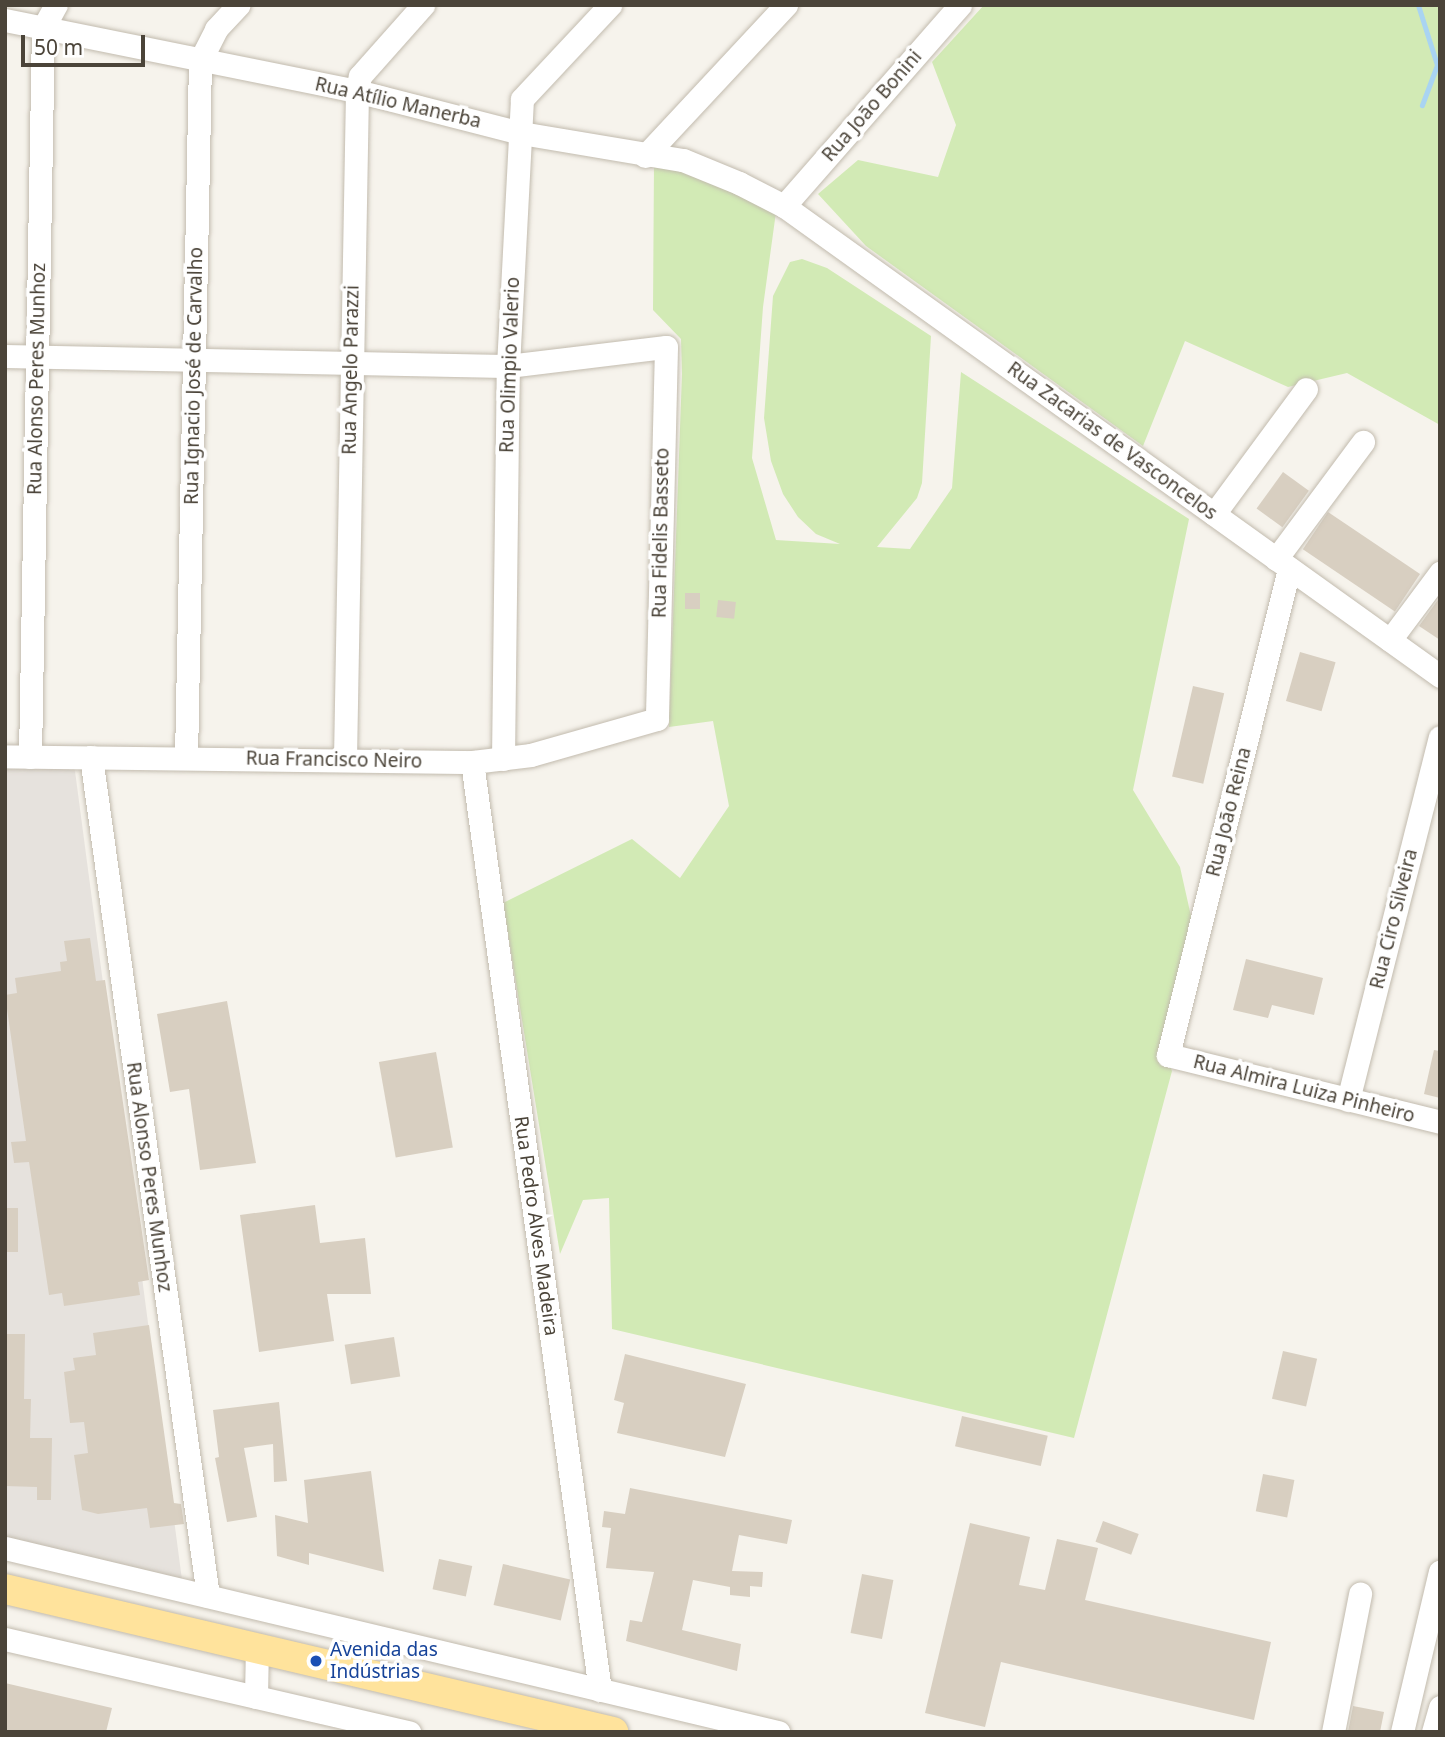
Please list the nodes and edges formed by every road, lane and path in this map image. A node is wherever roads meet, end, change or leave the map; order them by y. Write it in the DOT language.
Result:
graph roads {
  1 [pos="56,5"];
  2 [pos="237,5"];
  3 [pos="424,5"];
  4 [pos="610,5"];
  5 [pos="786,5"];
  6 [pos="960,5"];
  7 [pos="5,20"];
  8 [pos="43,28"];
  9 [pos="200,61"];
  10 [pos="357,91"];
  11 [pos="521,133"];
  12 [pos="646,156"];
  13 [pos="784,206"];
  14 [pos="5,356"];
  15 [pos="38,357"];
  16 [pos="195,359"];
  17 [pos="351,363"];
  18 [pos="508,366"];
  19 [pos="1306,389"];
  20 [pos="1363,442"];
  21 [pos="1214,514"];
  22 [pos="1282,564"];
  23 [pos="1440,573"];
  24 [pos="1390,640"];
  25 [pos="1440,676"];
  26 [pos="657,719"];
  27 [pos="1440,737"];
  28 [pos="5,756"];
  29 [pos="30,757"];
  30 [pos="91,757"];
  31 [pos="186,758"];
  32 [pos="345,759"];
  33 [pos="503,759"];
  34 [pos="472,762"];
  35 [pos="1168,1055"];
  36 [pos="1348,1100"];
  37 [pos="1440,1122"];
  38 [pos="5,1548"];
  39 [pos="1440,1571"];
  40 [pos="5,1589"];
  41 [pos="1360,1594"];
  42 [pos="208,1596"];
  43 [pos="5,1639"];
  44 [pos="257,1646"];
  45 [pos="600,1690"];
  46 [pos="256,1697"];
  47 [pos="1440,1707"];
  48 [pos="409,1732"];
  49 [pos="613,1732"];
  50 [pos="778,1732"];
  51 [pos="1333,1732"];
  52 [pos="1402,1732"];
  53 [pos="1433,1732"];
  1 -- 8 [label="street, Rua Alonso Peres Munhoz"];
  2 -- 9 [label="street, Rua Ignacio José de Carvalho"];
  3 -- 10 [label="street, Rua Angelo Parazzi"];
  4 -- 11 [label="street, Rua Olimpio Valerio"];
  5 -- 12 [label="street"];
  6 -- 13 [label="street, Rua João Bonini"];
  7 -- 8 [label="street, Rua Atílio Manerba"];
  8 -- 9 [label="street, Rua Atílio Manerba"];
  8 -- 15 [label="street, Rua Alonso Peres Munhoz"];
  9 -- 10 [label="street, Rua Atílio Manerba"];
  9 -- 16 [label="street, Rua Ignacio José de Carvalho"];
  10 -- 11 [label="street, Rua Atílio Manerba"];
  10 -- 17 [label="street, Rua Angelo Parazzi"];
  11 -- 12 [label="street, Rua Atílio Manerba"];
  11 -- 18 [label="street, Rua Olimpio Valerio"];
  12 -- 13 [label="street, Rua Atílio Manerba"];
  13 -- 21 [label="street, Rua Zacarias de Vasconcelos"];
  14 -- 15 [label="street"];
  15 -- 16 [label="street"];
  15 -- 29 [label="street, Rua Alonso Peres Munhoz"];
  16 -- 17 [label="street"];
  16 -- 31 [label="street, Rua Ignacio José de Carvalho"];
  17 -- 18 [label="street"];
  17 -- 32 [label="street, Rua Angelo Parazzi"];
  18 -- 26 [label="street, Rua Fidelis Basseto"];
  18 -- 33 [label="street, Rua Olimpio Valerio"];
  19 -- 21 [label="street"];
  20 -- 22 [label="street"];
  21 -- 22 [label="street, Rua Zacarias de Vasconcelos"];
  22 -- 24 [label="street, Rua Zacarias de Vasconcelos"];
  22 -- 35 [label="street, Rua João Reina"];
  23 -- 24 [label="street"];
  24 -- 25 [label="street, Rua Zacarias de Vasconcelos"];
  26 -- 33 [label="street, Rua Francisco Neiro"];
  27 -- 36 [label="street, Rua Ciro Silveira"];
  28 -- 29 [label="street, Rua Francisco Neiro"];
  29 -- 30 [label="street, Rua Francisco Neiro"];
  30 -- 31 [label="street, Rua Francisco Neiro"];
  30 -- 42 [label="street, Rua Alonso Peres Munhoz"];
  31 -- 32 [label="street, Rua Francisco Neiro"];
  32 -- 34 [label="street, Rua Francisco Neiro"];
  33 -- 34 [label="street, Rua Francisco Neiro"];
  34 -- 45 [label="street, Rua Pedro Alves Madeira"];
  35 -- 36 [label="street, Rua Almira Luiza Pinheiro"];
  36 -- 37 [label="street, Rua Almira Luiza Pinheiro"];
  38 -- 42 [label="street"];
  39 -- 52 [label="street"];
  40 -- 44 [label="main road"];
  41 -- 51 [label="street"];
  42 -- 45 [label="street"];
  43 -- 46 [label="street"];
  44 -- 46 [label="street"];
  44 -- 49 [label="main road"];
  45 -- 50 [label="street"];
  46 -- 48 [label="street"];
  47 -- 53 [label="street"];
}
